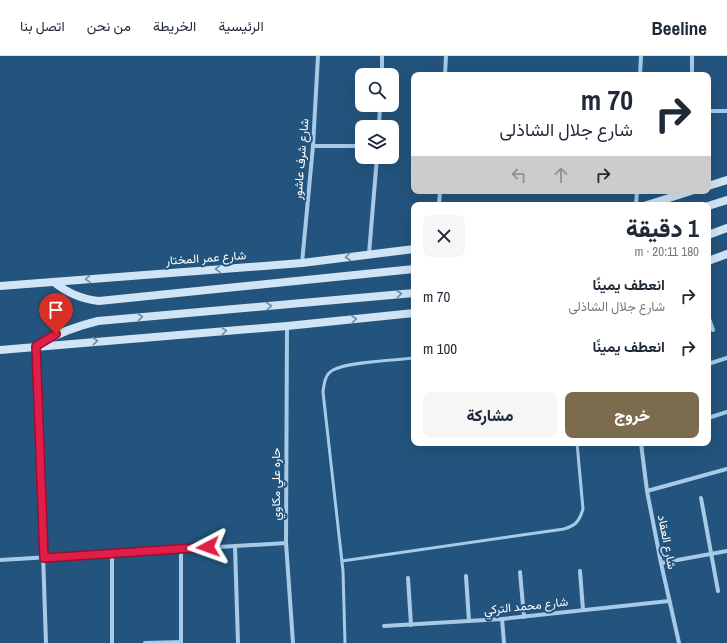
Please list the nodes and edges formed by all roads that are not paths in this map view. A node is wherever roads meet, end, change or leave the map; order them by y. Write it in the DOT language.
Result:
graph roads {
  1 [pos="318,56"];
  2 [pos="382,56"];
  3 [pos="446,56"];
  4 [pos="640,56"];
  5 [pos="692,56"];
  6 [pos="382,68"];
  7 [pos="445,72"];
  8 [pos="640,72"];
  9 [pos="692,72"];
  10 [pos="711,111"];
  11 [pos="727,111"];
  12 [pos="313,146"];
  13 [pos="355,146"];
  14 [pos="376,164"];
  15 [pos="727,180"];
  16 [pos="711,185"];
  17 [pos="681,194"];
  18 [pos="727,200"];
  19 [pos="656,202"];
  20 [pos="711,205"];
  21 [pos="727,228"];
  22 [pos="711,234"];
  23 [pos="411,249"];
  24 [pos="369,254"];
  25 [pos="727,254"];
  26 [pos="711,260"];
  27 [pos="302,262"];
  28 [pos="411,269"];
  29 [pos="54,282"];
  30 [pos="0,286"];
  31 [pos="411,293"];
  32 [pos="411,313"];
  33 [pos="711,324"];
  34 [pos="286,326"];
  35 [pos="713,330"];
  36 [pos="36,346"];
  37 [pos="0,350"];
  38 [pos="411,358"];
  39 [pos="727,358"];
  40 [pos="711,363"];
  41 [pos="727,412"];
  42 [pos="711,417"];
  43 [pos="577,446"];
  44 [pos="641,446"];
  45 [pos="727,469"];
  46 [pos="647,491"];
  47 [pos="701,498"];
  48 [pos="286,543"];
  49 [pos="235,546"];
  50 [pos="181,549"];
  51 [pos="727,551"];
  52 [pos="112,553"];
  53 [pos="711,554"];
  54 [pos="44,558"];
  55 [pos="0,560"];
  56 [pos="342,561"];
  57 [pos="661,563"];
  58 [pos="580,571"];
  59 [pos="520,572"];
  60 [pos="466,576"];
  61 [pos="408,578"];
  62 [pos="718,591"];
  63 [pos="669,601"];
  64 [pos="583,610"];
  65 [pos="524,617"];
  66 [pos="502,619"];
  67 [pos="469,621"];
  68 [pos="411,625"];
  69 [pos="384,626"];
  70 [pos="46,643"];
  71 [pos="112,643"];
  72 [pos="145,643"];
  73 [pos="181,643"];
  74 [pos="238,643"];
  75 [pos="293,643"];
  76 [pos="345,643"];
  77 [pos="504,643"];
  78 [pos="679,643"];
  1 -- 12 [label="street, شارع شرف عاشور"];
  2 -- 6 [label="street"];
  3 -- 7 [label="street"];
  4 -- 8 [label="street"];
  5 -- 9 [label="street"];
  10 -- 11 [label="street"];
  12 -- 13 [label="street"];
  12 -- 27 [label="street, شارع شرف عاشور"];
  14 -- 24 [label="street"];
  15 -- 16 [label="main road"];
  17 -- 19 [label="main road"];
  18 -- 20 [label="main road"];
  21 -- 22 [label="main road"];
  23 -- 24 [label="main road, شارع عمر المختار"];
  24 -- 27 [label="main road, شارع عمر المختار, one-way"];
  25 -- 26 [label="main road"];
  27 -- 29 [label="main road, شارع عمر المختار, one-way"];
  28 -- 29 [label="main road"];
  29 -- 30 [label="main road, شارع عمر المختار"];
  36 -- 31 [label="main road, one-way"];
  34 -- 32 [label="main road, one-way"];
  33 -- 35 [label="street"];
  36 -- 34 [label="main road, one-way"];
  34 -- 48 [label="street, حاره علي مكاوي"];
  36 -- 37 [label="main road"];
  36 -- 54 [label="street"];
  38 -- 56 [label="lane"];
  39 -- 40 [label="street"];
  41 -- 42 [label="street"];
  43 -- 56 [label="lane"];
  44 -- 46 [label="street, شارع العقاد"];
  45 -- 46 [label="street"];
  46 -- 57 [label="street, شارع العقاد"];
  47 -- 53 [label="street"];
  48 -- 49 [label="street"];
  48 -- 75 [label="street, حاره علي مكاوي"];
  49 -- 50 [label="street"];
  49 -- 74 [label="street"];
  50 -- 52 [label="street"];
  50 -- 73 [label="street"];
  51 -- 53 [label="street"];
  52 -- 54 [label="street"];
  52 -- 71 [label="street"];
  53 -- 57 [label="street"];
  53 -- 62 [label="street"];
  54 -- 55 [label="street"];
  54 -- 70 [label="street"];
  56 -- 76 [label="lane"];
  57 -- 63 [label="street, شارع العقاد"];
  58 -- 64 [label="street"];
  59 -- 65 [label="street"];
  60 -- 67 [label="street"];
  61 -- 68 [label="street"];
  63 -- 64 [label="street, شارع محمد التركي"];
  63 -- 78 [label="street, شارع العقاد"];
  64 -- 65 [label="street, شارع محمد التركي"];
  65 -- 66 [label="street, شارع محمد التركي"];
  66 -- 67 [label="street, شارع محمد التركي"];
  66 -- 77 [label="street"];
  67 -- 68 [label="street, شارع محمد التركي"];
  68 -- 69 [label="street, شارع محمد التركي"];
  72 -- 73 [label="street"];
}
